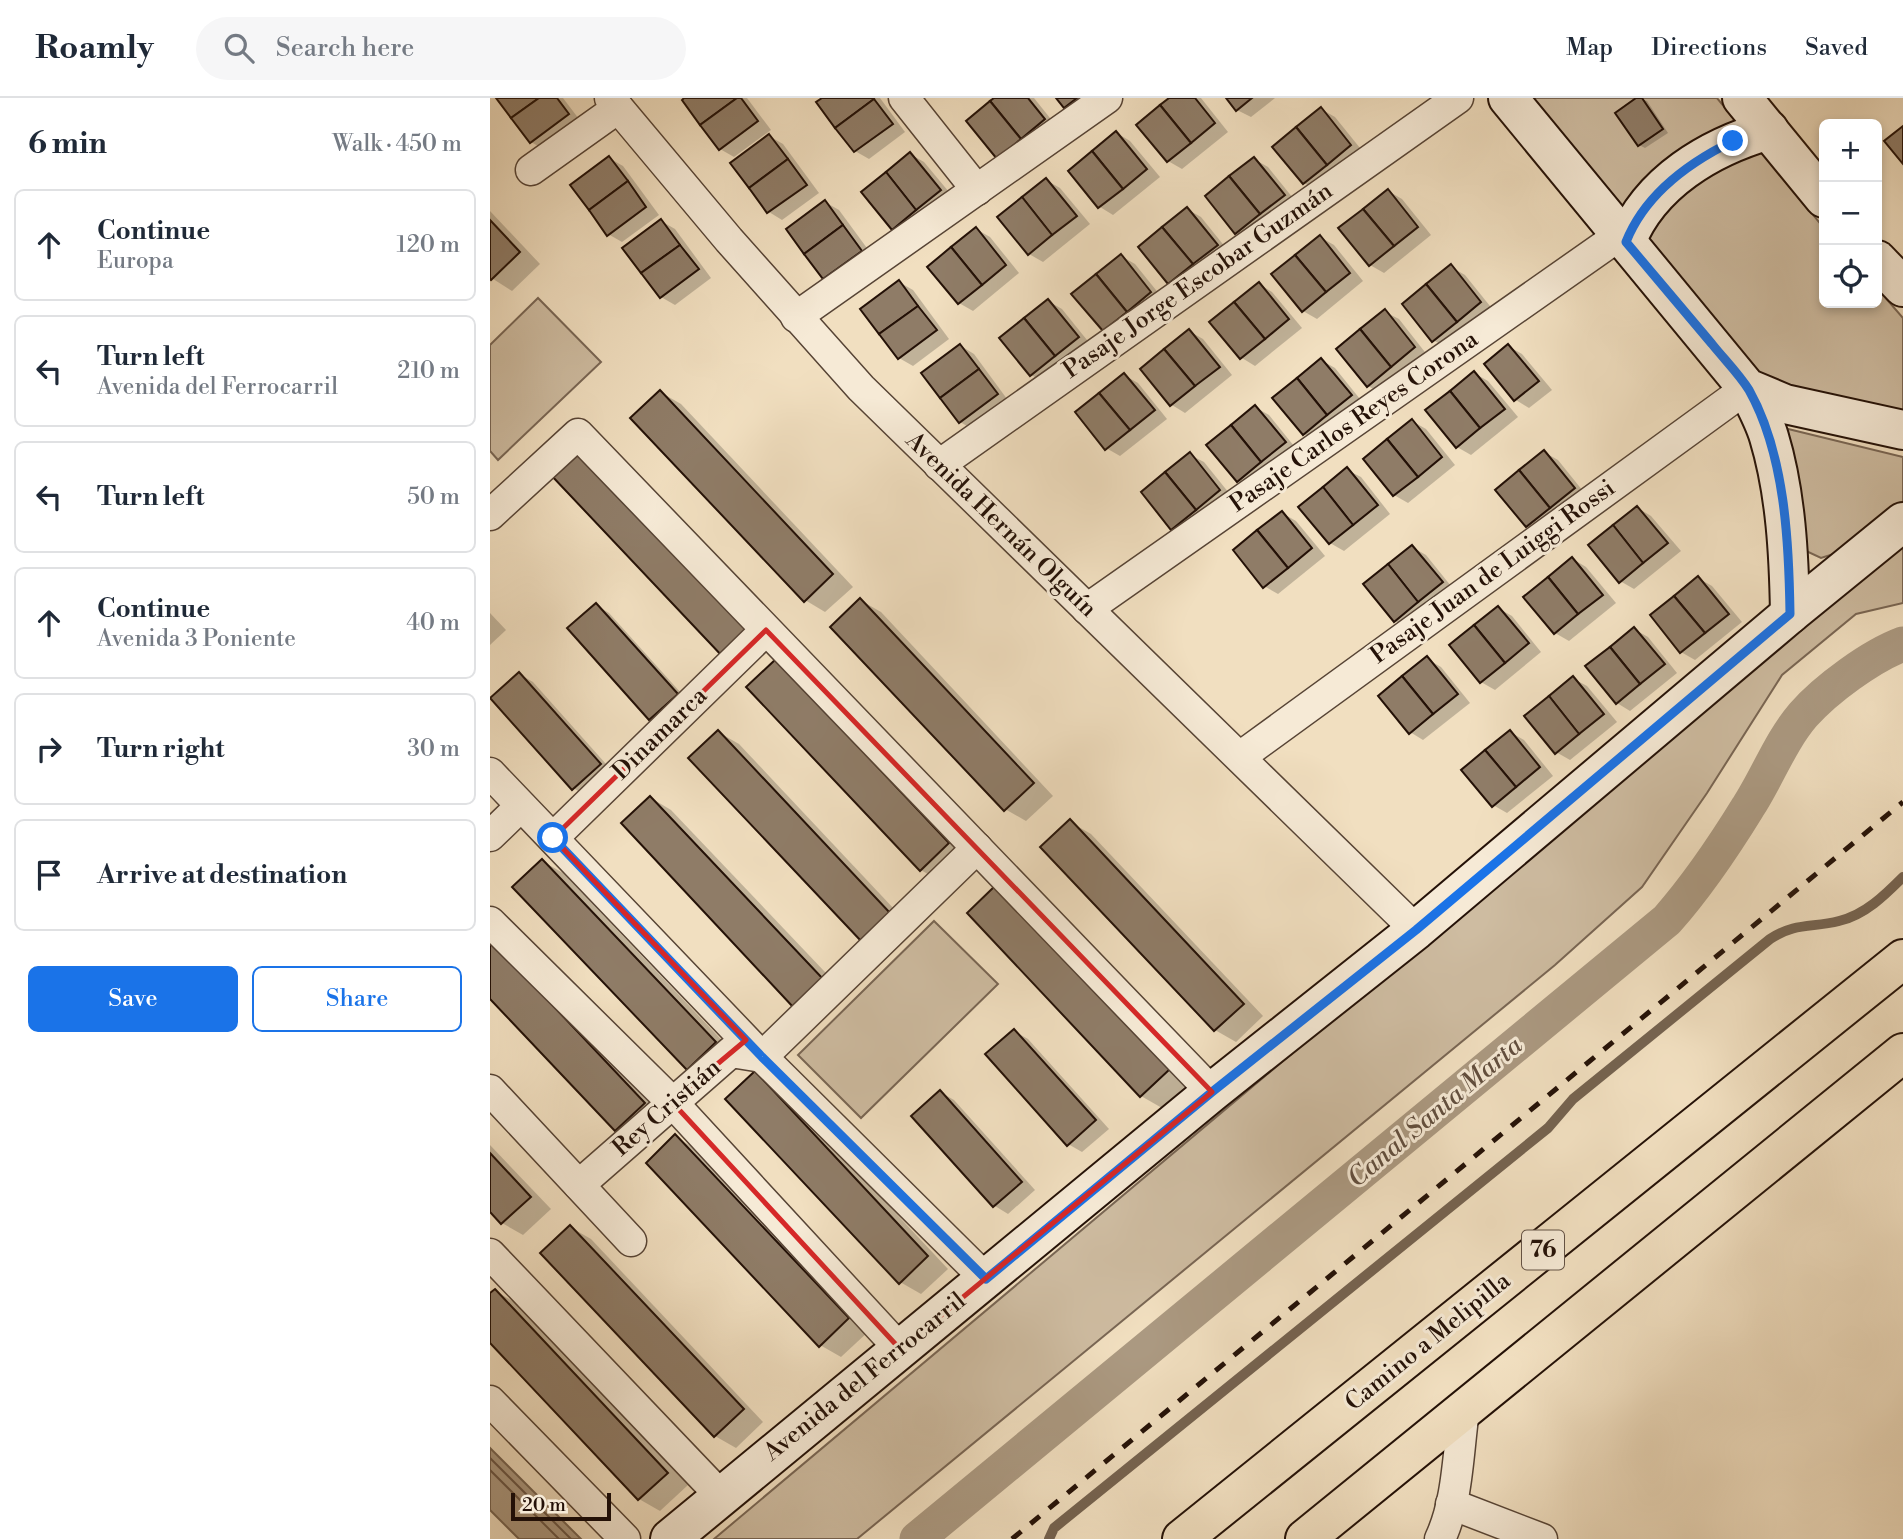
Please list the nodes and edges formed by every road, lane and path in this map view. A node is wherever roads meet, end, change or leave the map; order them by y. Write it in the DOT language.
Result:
graph roads {
  1 [pos="904,98"];
  2 [pos="1107,98"];
  3 [pos="1458,98"];
  4 [pos="1508,98"];
  5 [pos="614,103"];
  6 [pos="1755,108"];
  7 [pos="531,170"];
  8 [pos="977,190"];
  9 [pos="1819,191"];
  10 [pos="1623,238"];
  11 [pos="1882,265"];
  12 [pos="1903,288"];
  13 [pos="796,317"];
  14 [pos="1748,388"];
  15 [pos="1903,430"];
  16 [pos="939,465"];
  17 [pos="490,515"];
  18 [pos="1903,522"];
  19 [pos="1087,609"];
  20 [pos="1790,614"];
  21 [pos="766,630"];
  22 [pos="1240,757"];
  23 [pos="490,773"];
  24 [pos="521,806"];
  25 [pos="490,836"];
  26 [pos="553,838"];
  27 [pos="977,848"];
  28 [pos="490,922"];
  29 [pos="1416,930"];
  30 [pos="1903,959"];
  31 [pos="1903,1053"];
  32 [pos="762,1057"];
  33 [pos="490,1090"];
  34 [pos="1212,1092"];
  35 [pos="672,1102"];
  36 [pos="579,1185"];
  37 [pos="631,1241"];
  38 [pos="490,1254"];
  39 [pos="986,1279"];
  40 [pos="900,1349"];
  41 [pos="490,1401"];
  42 [pos="1464,1410"];
  43 [pos="721,1496"];
  44 [pos="1451,1504"];
  45 [pos="625,1539"];
  46 [pos="670,1539"];
  47 [pos="1182,1539"];
  48 [pos="1305,1539"];
  49 [pos="1440,1539"];
  50 [pos="1542,1539"];
  1 -- 8 [label="street"];
  2 -- 8 [label="street"];
  3 -- 16 [label="street, Pasaje Jorge Escobar Guzmán"];
  4 -- 10 [label="street"];
  5 -- 7 [label="street"];
  5 -- 13 [label="street, Avenida Hernán Olguín"];
  6 -- 9 [label="street"];
  6 -- 10 [label="street"];
  8 -- 13 [label="street"];
  10 -- 14 [label="street"];
  10 -- 19 [label="street, Pasaje Carlos Reyes Corona"];
  11 -- 12 [label="street"];
  13 -- 16 [label="street, Avenida Hernán Olguín"];
  14 -- 15 [label="street"];
  14 -- 20 [label="street"];
  14 -- 22 [label="street, Pasaje Juan de Luiggi Rossi"];
  16 -- 19 [label="street, Avenida Hernán Olguín"];
  17 -- 21 [label="street"];
  18 -- 20 [label="street, Avenida del Ferrocarril"];
  19 -- 22 [label="street, Avenida Hernán Olguín"];
  20 -- 29 [label="street, Avenida del Ferrocarril"];
  21 -- 26 [label="street, Dinamarca"];
  21 -- 27 [label="street"];
  22 -- 29 [label="street, Avenida Hernán Olguín"];
  23 -- 24 [label="street"];
  24 -- 25 [label="street"];
  24 -- 26 [label="street"];
  26 -- 32 [label="street"];
  27 -- 32 [label="street"];
  27 -- 34 [label="street"];
  28 -- 35 [label="street"];
  29 -- 34 [label="street, Avenida del Ferrocarril"];
  30 -- 47 [label="main road, Camino a Melipilla / 76"];
  31 -- 42 [label="main road"];
  32 -- 35 [label="street, Rey Cristián"];
  32 -- 39 [label="street"];
  33 -- 36 [label="street"];
  34 -- 39 [label="street, Avenida del Ferrocarril"];
  35 -- 36 [label="street, Rey Cristián"];
  35 -- 40 [label="street"];
  36 -- 37 [label="street"];
  38 -- 43 [label="street"];
  39 -- 40 [label="street, Avenida del Ferrocarril"];
  40 -- 43 [label="street, Avenida del Ferrocarril"];
  41 -- 45 [label="street"];
  42 -- 44 [label="street"];
  42 -- 48 [label="main road"];
  43 -- 46 [label="street, Avenida del Ferrocarril"];
  44 -- 49 [label="street"];
  44 -- 50 [label="street"];
}
